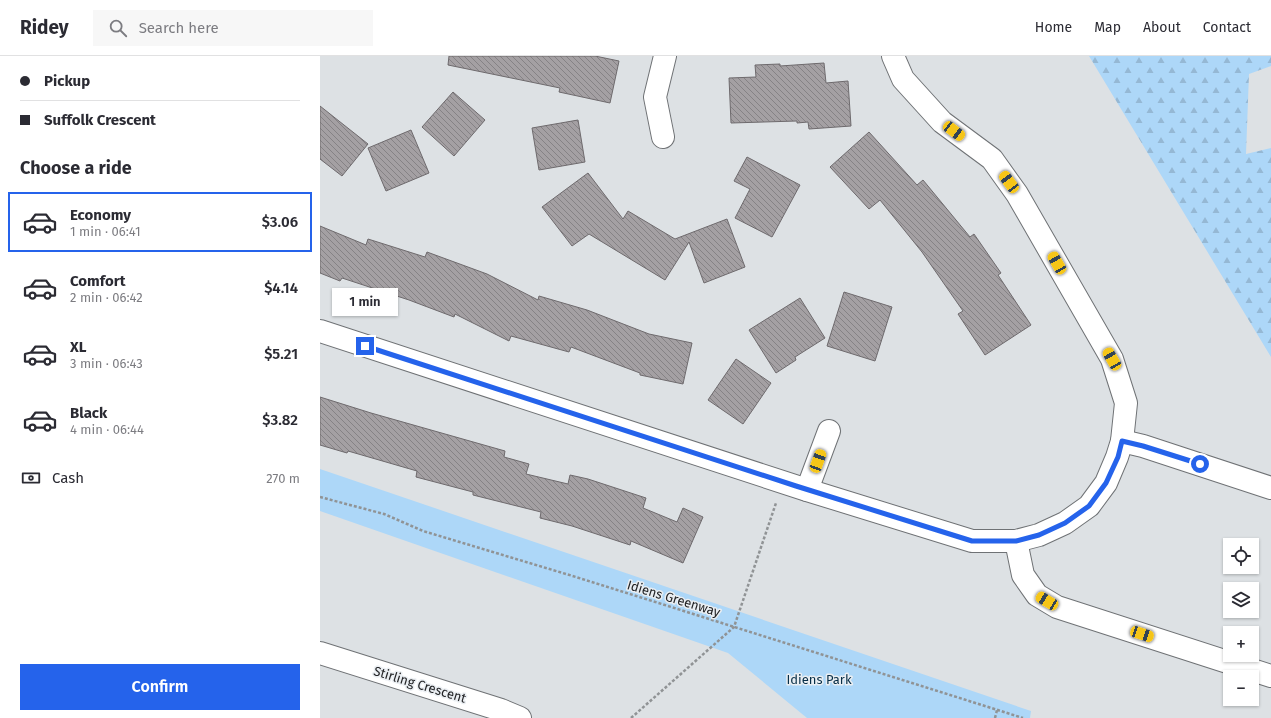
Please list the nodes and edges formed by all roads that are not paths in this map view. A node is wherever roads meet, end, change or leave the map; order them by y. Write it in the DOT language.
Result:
graph roads {
  1 [pos="665,56"];
  2 [pos="893,56"];
  3 [pos="663,137"];
  4 [pos="320,331"];
  5 [pos="828,431"];
  6 [pos="1122,441"];
  7 [pos="1271,488"];
  8 [pos="808,490"];
  9 [pos="1016,541"];
  10 [pos="320,653"];
  11 [pos="1271,676"];
  12 [pos="520,718"];
  1 -- 3 [label="street"];
  2 -- 6 [label="street"];
  4 -- 8 [label="street"];
  5 -- 8 [label="street"];
  6 -- 7 [label="street"];
  6 -- 9 [label="street"];
  8 -- 9 [label="street"];
  9 -- 11 [label="street"];
  10 -- 12 [label="street, Stirling Crescent"];
}
